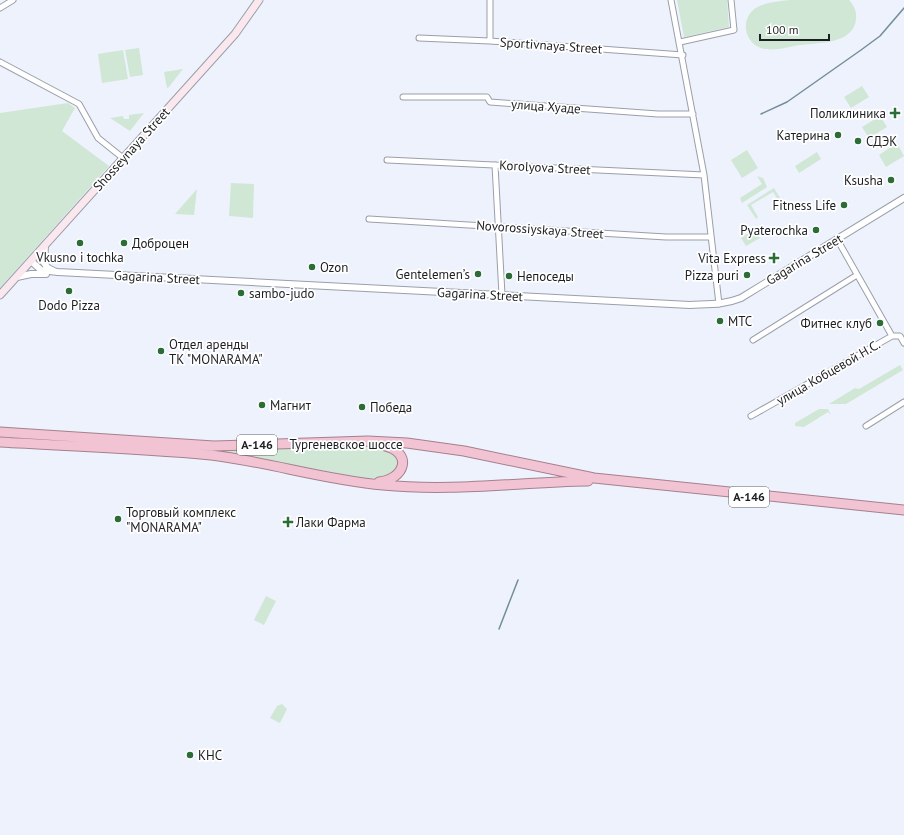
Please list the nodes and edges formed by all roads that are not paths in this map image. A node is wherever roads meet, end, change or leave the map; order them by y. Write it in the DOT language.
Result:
graph roads {
  1 [pos="13,0"];
  2 [pos="259,0"];
  3 [pos="490,0"];
  4 [pos="671,0"];
  5 [pos="731,0"];
  6 [pos="0,8"];
  7 [pos="419,38"];
  8 [pos="490,41"];
  9 [pos="680,42"];
  10 [pos="683,55"];
  11 [pos="0,62"];
  12 [pos="403,96"];
  13 [pos="693,114"];
  14 [pos="122,158"];
  15 [pos="387,160"];
  16 [pos="495,165"];
  17 [pos="704,175"];
  18 [pos="904,198"];
  19 [pos="369,219"];
  20 [pos="499,226"];
  21 [pos="711,237"];
  22 [pos="837,239"];
  23 [pos="45,245"];
  24 [pos="31,261"];
  25 [pos="58,272"];
  26 [pos="857,275"];
  27 [pos="16,277"];
  28 [pos="0,295"];
  29 [pos="502,295"];
  30 [pos="719,304"];
  31 [pos="892,336"];
  32 [pos="753,340"];
  33 [pos="904,342"];
  34 [pos="904,402"];
  35 [pos="751,416"];
  36 [pos="866,426"];
  37 [pos="0,432"];
  38 [pos="368,441"];
  39 [pos="0,442"];
  40 [pos="594,480"];
  41 [pos="369,484"];
  42 [pos="904,510"];
  43 [pos="904,513"];
  1 -- 6 [label="street"];
  2 -- 14 [label="main road, Shosseynaya Street"];
  3 -- 8 [label="street"];
  4 -- 9 [label="street"];
  5 -- 9 [label="street"];
  7 -- 8 [label="street, Sportivnaya Street"];
  8 -- 10 [label="street, Sportivnaya Street"];
  9 -- 10 [label="street"];
  10 -- 13 [label="street"];
  11 -- 14 [label="street"];
  12 -- 13 [label="street, улица Хуаде"];
  13 -- 17 [label="street"];
  14 -- 23 [label="main road, Shosseynaya Street"];
  15 -- 16 [label="street, Korolyova Street"];
  16 -- 17 [label="street, Korolyova Street"];
  16 -- 20 [label="street"];
  17 -- 21 [label="street"];
  18 -- 22 [label="street, Gagarina Street"];
  19 -- 20 [label="street, Novorossiyskaya Street"];
  20 -- 21 [label="street, Novorossiyskaya Street"];
  20 -- 29 [label="street"];
  21 -- 30 [label="street"];
  22 -- 26 [label="street"];
  22 -- 30 [label="street, Gagarina Street"];
  23 -- 24 [label="main road, Shosseynaya Street"];
  23 -- 25 [label="street"];
  24 -- 25 [label="street, Gagarina Street"];
  24 -- 27 [label="main road, Shosseynaya Street"];
  25 -- 27 [label="street"];
  25 -- 29 [label="street, Gagarina Street"];
  26 -- 31 [label="street"];
  26 -- 32 [label="street"];
  27 -- 28 [label="main road, Shosseynaya Street"];
  29 -- 30 [label="street, Gagarina Street"];
  31 -- 33 [label="street, улица Кобцевой Н.С."];
  31 -- 35 [label="street, улица Кобцевой Н.С."];
  34 -- 36 [label="street"];
  37 -- 38 [label="highway, Тургеневское шоссе / А-146"];
  38 -- 40 [label="highway, Тургеневское шоссе / А-146"];
  38 -- 41 [label="highway, А-146"];
  39 -- 41 [label="highway, Тургеневское шоссе / А-146"];
  40 -- 41 [label="highway, Тургеневское шоссе / А-146"];
  40 -- 42 [label="highway, А-146"];
  40 -- 43 [label="highway, А-146"];
}
